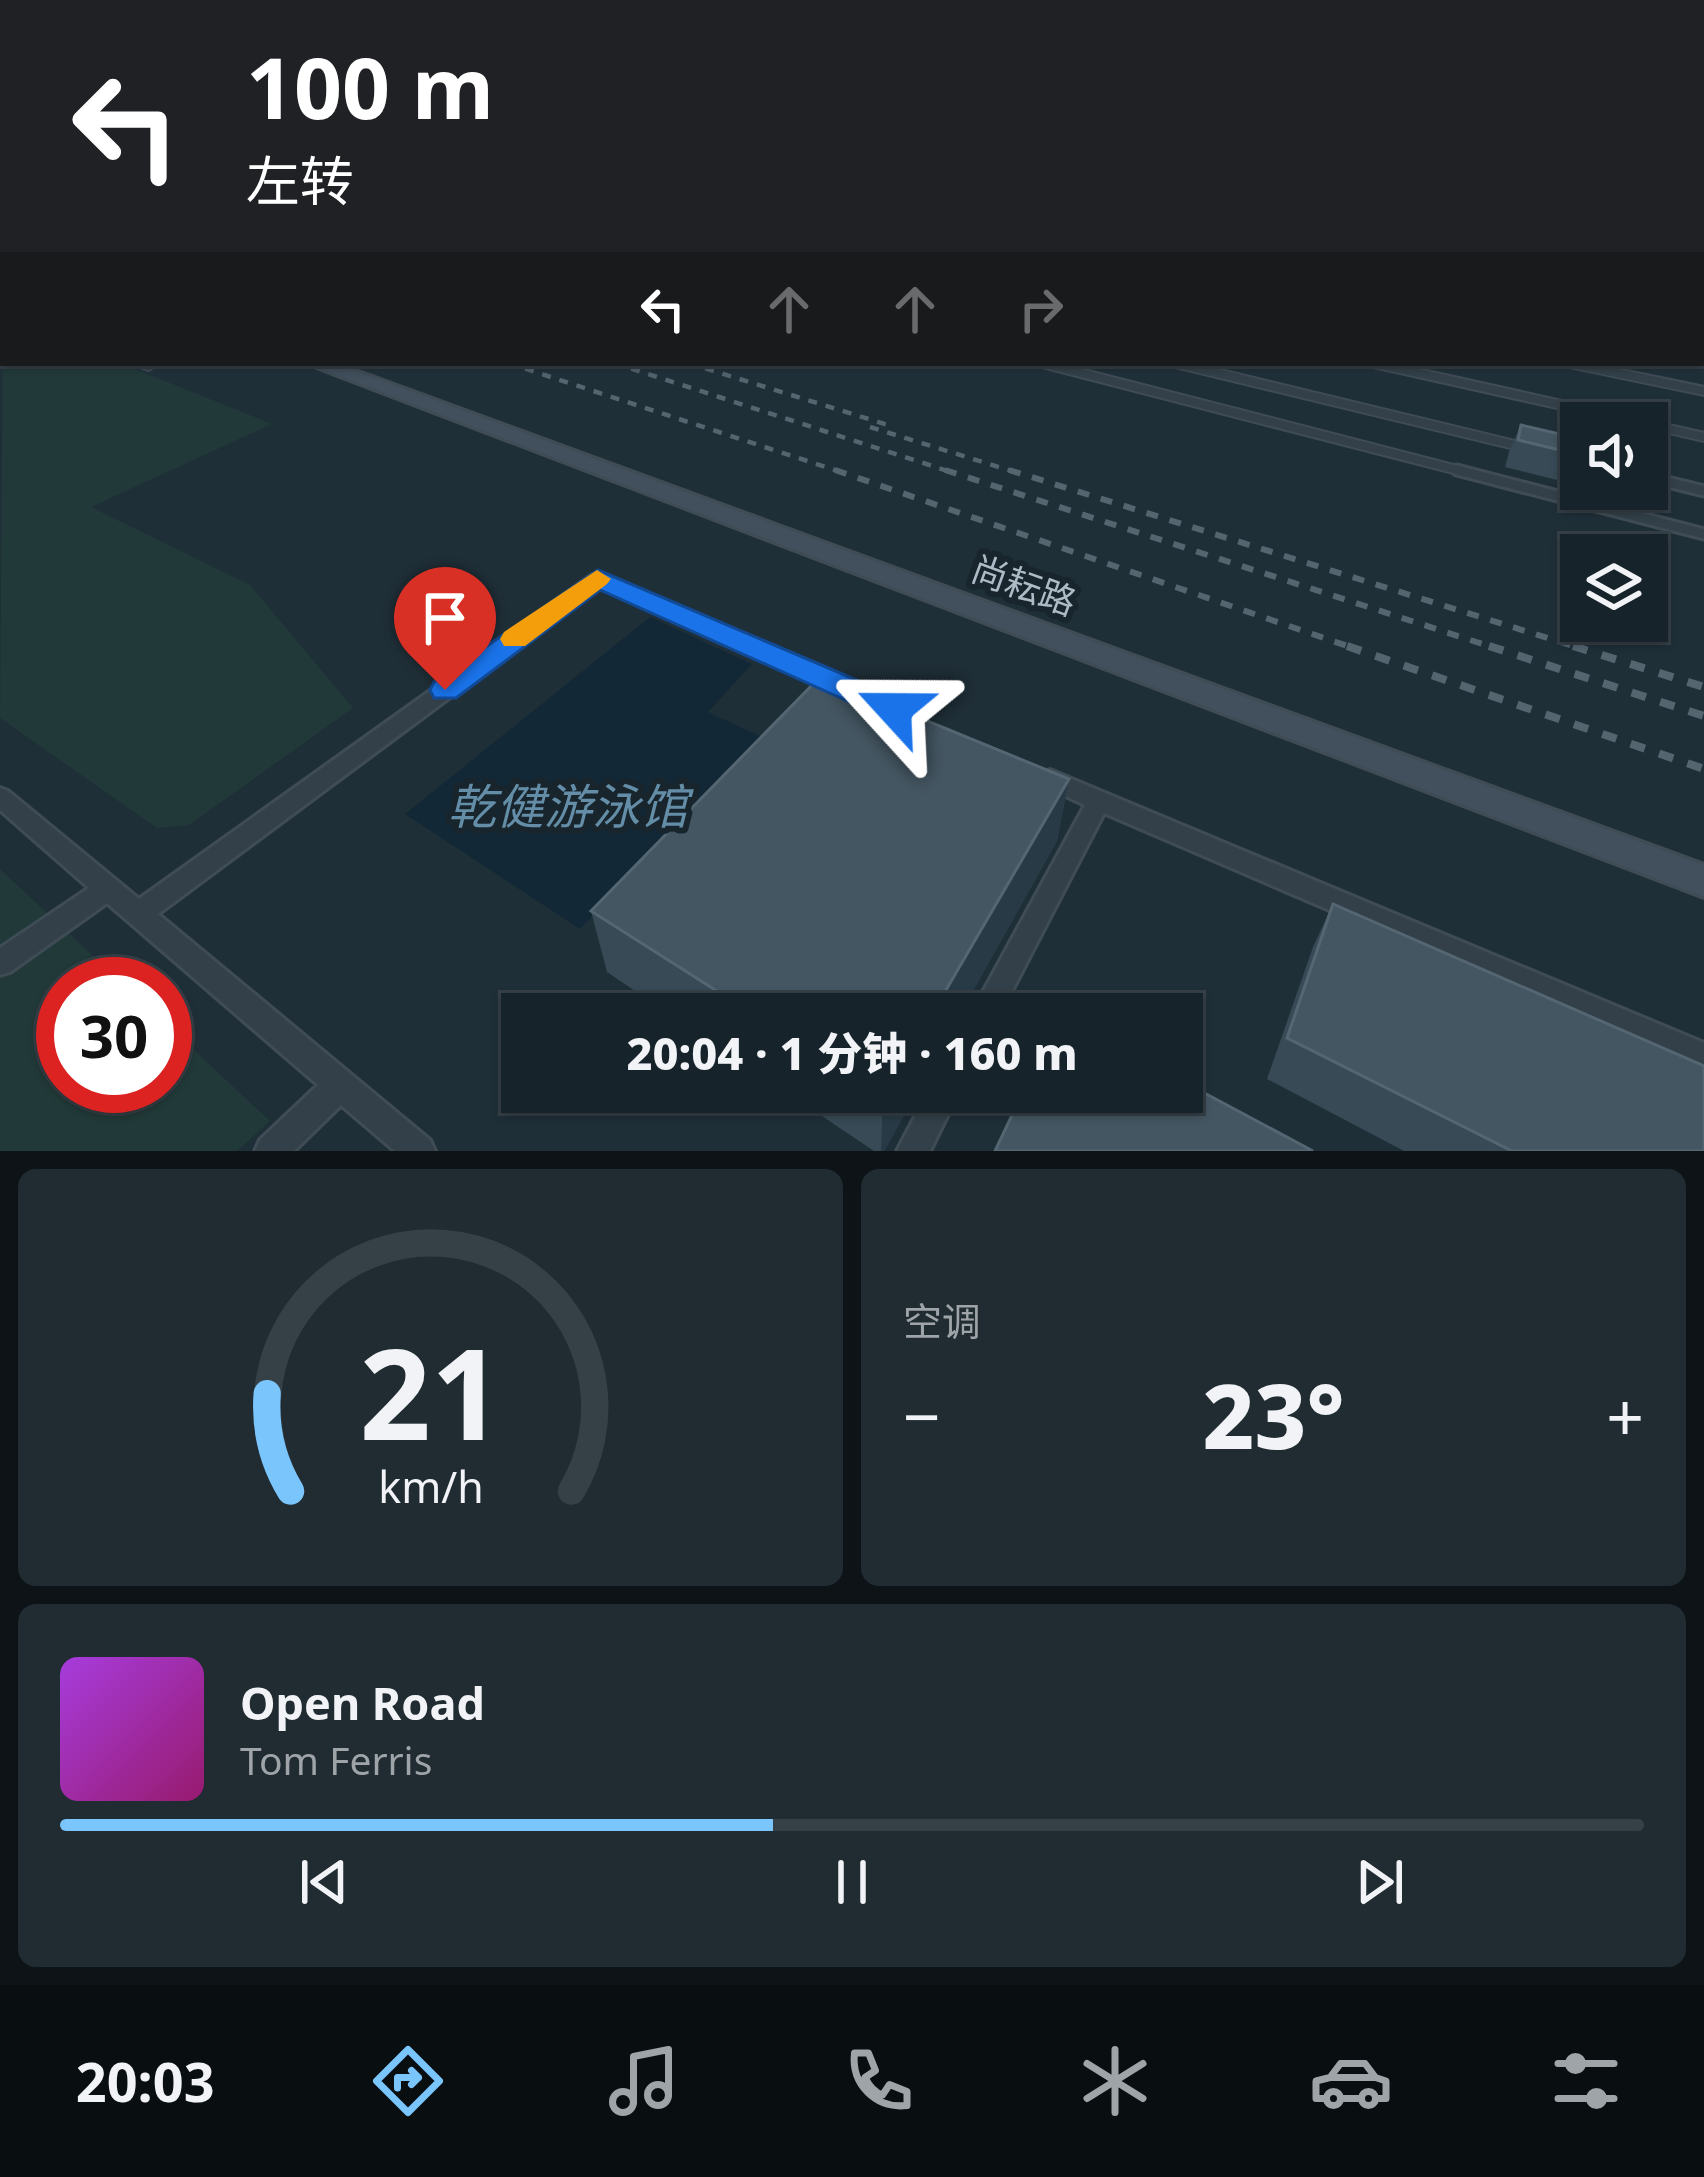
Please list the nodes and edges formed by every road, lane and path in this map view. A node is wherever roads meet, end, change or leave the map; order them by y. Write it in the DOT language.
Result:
graph roads {
  1 [pos="324,366"];
  2 [pos="1054,366"];
  3 [pos="1187,366"];
  4 [pos="1387,366"];
  5 [pos="1583,366"];
  6 [pos="1704,391"];
  7 [pos="1560,404"];
  8 [pos="1668,428"];
  9 [pos="1704,436"];
  10 [pos="1536,450"];
  11 [pos="1668,482"];
  12 [pos="1704,491"];
  13 [pos="1704,504"];
  14 [pos="1704,534"];
  15 [pos="894,709"];
  16 [pos="1037,773"];
  17 [pos="0,797"];
  18 [pos="1099,801"];
  19 [pos="1704,881"];
  20 [pos="109,888"];
  21 [pos="140,913"];
  22 [pos="0,963"];
  23 [pos="997,993"];
  24 [pos="1704,1057"];
  25 [pos="340,1084"];
  26 [pos="933,1113"];
  27 [pos="271,1151"];
  28 [pos="419,1151"];
  29 [pos="913,1151"];
  1 -- 19 [label="street, 尚耘路"];
  2 -- 14 [label="lane"];
  3 -- 10 [label="lane"];
  4 -- 7 [label="lane"];
  5 -- 6 [label="lane"];
  8 -- 9 [label="lane"];
  11 -- 12 [label="lane"];
  12 -- 13 [label="lane"];
  15 -- 21 [label="street"];
  16 -- 18 [label="street"];
  17 -- 20 [label="street"];
  18 -- 23 [label="street"];
  18 -- 24 [label="street"];
  20 -- 21 [label="street"];
  20 -- 22 [label="street"];
  21 -- 25 [label="street"];
  25 -- 27 [label="street"];
  25 -- 28 [label="street"];
  26 -- 29 [label="street"];
}
